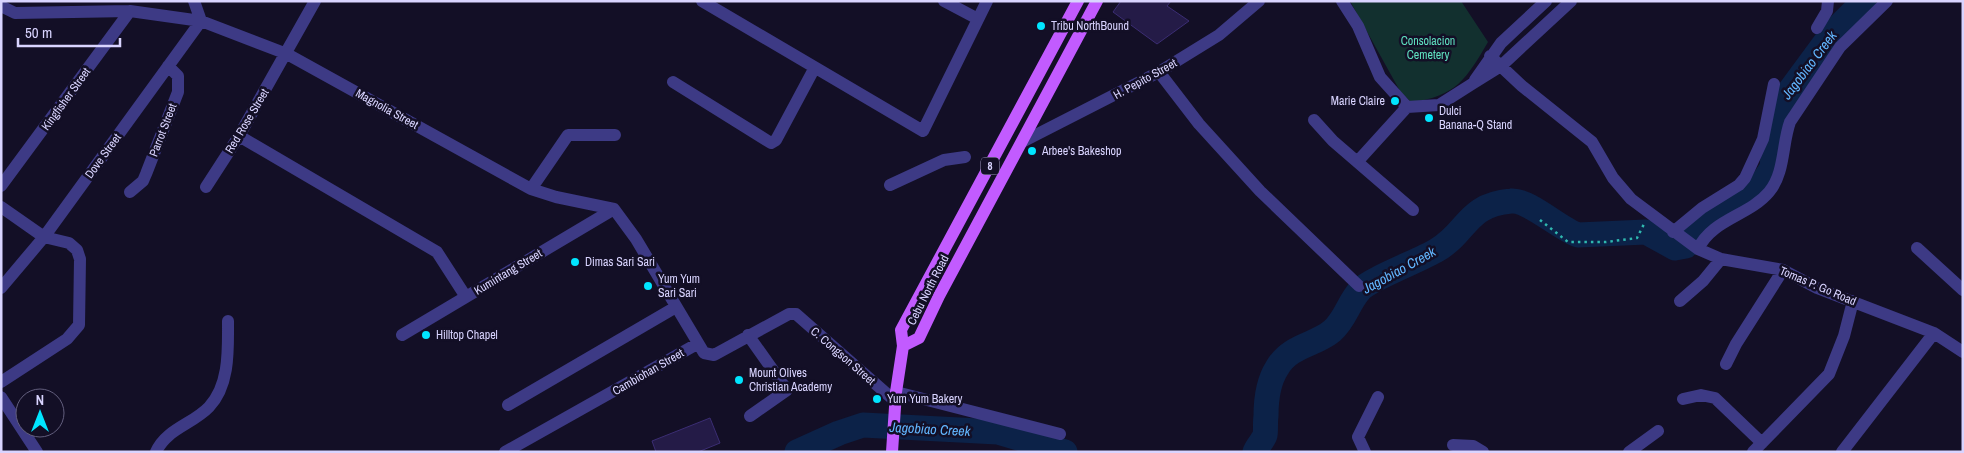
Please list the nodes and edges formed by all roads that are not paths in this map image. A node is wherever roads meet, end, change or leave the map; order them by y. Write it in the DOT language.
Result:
graph roads {
  1 [pos="194,1"];
  2 [pos="315,1"];
  3 [pos="702,1"];
  4 [pos="944,1"];
  5 [pos="987,1"];
  6 [pos="1078,1"];
  7 [pos="1097,1"];
  8 [pos="1259,1"];
  9 [pos="1342,1"];
  10 [pos="1546,1"];
  11 [pos="1571,1"];
  12 [pos="1828,1"];
  13 [pos="1887,1"];
  14 [pos="1,6"];
  15 [pos="130,6"];
  16 [pos="57,8"];
  17 [pos="978,19"];
  18 [pos="201,21"];
  19 [pos="1817,28"];
  20 [pos="287,54"];
  21 [pos="1490,56"];
  22 [pos="168,66"];
  23 [pos="1500,66"];
  24 [pos="814,69"];
  25 [pos="1159,72"];
  26 [pos="673,82"];
  27 [pos="1472,84"];
  28 [pos="1774,84"];
  29 [pos="1408,107"];
  30 [pos="1314,120"];
  31 [pos="615,135"];
  32 [pos="239,136"];
  33 [pos="1022,142"];
  34 [pos="965,158"];
  35 [pos="1358,161"];
  36 [pos="890,184"];
  37 [pos="1,186"];
  38 [pos="206,188"];
  39 [pos="531,189"];
  40 [pos="130,192"];
  41 [pos="1,207"];
  42 [pos="614,209"];
  43 [pos="1413,210"];
  44 [pos="1675,233"];
  45 [pos="44,237"];
  46 [pos="1696,248"];
  47 [pos="1917,248"];
  48 [pos="1721,259"];
  49 [pos="1783,270"];
  50 [pos="1359,286"];
  51 [pos="1,288"];
  52 [pos="1963,290"];
  53 [pos="466,297"];
  54 [pos="1680,301"];
  55 [pos="1853,301"];
  56 [pos="676,307"];
  57 [pos="789,314"];
  58 [pos="228,322"];
  59 [pos="1934,333"];
  60 [pos="402,335"];
  61 [pos="748,335"];
  62 [pos="697,344"];
  63 [pos="903,346"];
  64 [pos="1963,352"];
  65 [pos="1726,364"];
  66 [pos="1,382"];
  67 [pos="1,397"];
  68 [pos="896,397"];
  69 [pos="1378,397"];
  70 [pos="1682,399"];
  71 [pos="508,405"];
  72 [pos="750,416"];
  73 [pos="1658,431"];
  74 [pos="1060,434"];
  75 [pos="1452,446"];
  76 [pos="1758,448"];
  77 [pos="37,452"];
  78 [pos="156,452"];
  79 [pos="505,452"];
  80 [pos="892,452"];
  81 [pos="1364,452"];
  82 [pos="1483,452"];
  83 [pos="1630,452"];
  84 [pos="1842,452"];
  1 -- 18 [label="street"];
  2 -- 20 [label="street, Red Rose Street"];
  3 -- 24 [label="street"];
  4 -- 17 [label="street"];
  5 -- 17 [label="street"];
  6 -- 63 [label="main road, Cebu North Road / 8"];
  7 -- 33 [label="main road, Cebu North Road / 8"];
  8 -- 25 [label="street, H. Pepito Street"];
  9 -- 29 [label="street"];
  10 -- 21 [label="street"];
  11 -- 23 [label="street"];
  12 -- 19 [label="street"];
  13 -- 46 [label="street"];
  14 -- 16 [label="street, Magnolia Street"];
  15 -- 16 [label="street, Magnolia Street"];
  15 -- 18 [label="street, Magnolia Street"];
  15 -- 37 [label="street, Kingfisher Street"];
  17 -- 24 [label="street"];
  18 -- 20 [label="street, Magnolia Street"];
  18 -- 22 [label="street, Dove Street"];
  20 -- 32 [label="street, Red Rose Street"];
  20 -- 39 [label="street, Magnolia Street"];
  21 -- 23 [label="street, Tomas P. Go Road"];
  21 -- 27 [label="street"];
  22 -- 40 [label="street, Parrot Street"];
  22 -- 45 [label="street, Dove Street"];
  23 -- 27 [label="street"];
  23 -- 44 [label="street, Tomas P. Go Road"];
  24 -- 26 [label="street"];
  25 -- 33 [label="street, H. Pepito Street"];
  25 -- 50 [label="street"];
  27 -- 29 [label="street"];
  28 -- 44 [label="street"];
  29 -- 35 [label="street"];
  30 -- 35 [label="street"];
  31 -- 39 [label="street"];
  32 -- 38 [label="street, Red Rose Street"];
  32 -- 53 [label="street"];
  33 -- 63 [label="main road, Cebu North Road / 8"];
  34 -- 36 [label="street"];
  35 -- 43 [label="street"];
  39 -- 42 [label="street, Magnolia Street"];
  41 -- 45 [label="street"];
  42 -- 53 [label="street, Kumintang Street"];
  42 -- 56 [label="street"];
  44 -- 46 [label="street, Tomas P. Go Road"];
  45 -- 51 [label="street, Dove Street"];
  45 -- 66 [label="street"];
  46 -- 48 [label="street, Tomas P. Go Road"];
  47 -- 52 [label="street"];
  48 -- 49 [label="street, Tomas P. Go Road"];
  48 -- 54 [label="street"];
  49 -- 55 [label="street, Tomas P. Go Road"];
  49 -- 65 [label="street"];
  53 -- 60 [label="street, Kumintang Street"];
  55 -- 59 [label="street, Tomas P. Go Road"];
  55 -- 76 [label="street"];
  56 -- 62 [label="street"];
  56 -- 71 [label="street"];
  57 -- 61 [label="street, Cambiohan Street"];
  57 -- 68 [label="street, C. Congson Street"];
  58 -- 78 [label="street"];
  59 -- 64 [label="street, Tomas P. Go Road"];
  59 -- 84 [label="street"];
  61 -- 62 [label="street, Cambiohan Street"];
  61 -- 72 [label="street"];
  62 -- 79 [label="street, Cambiohan Street"];
  63 -- 68 [label="main road, 8"];
  67 -- 77 [label="street"];
  68 -- 74 [label="street"];
  68 -- 80 [label="main road, 8"];
  69 -- 81 [label="street"];
  70 -- 76 [label="street"];
  73 -- 83 [label="street"];
  75 -- 82 [label="street"];
}
